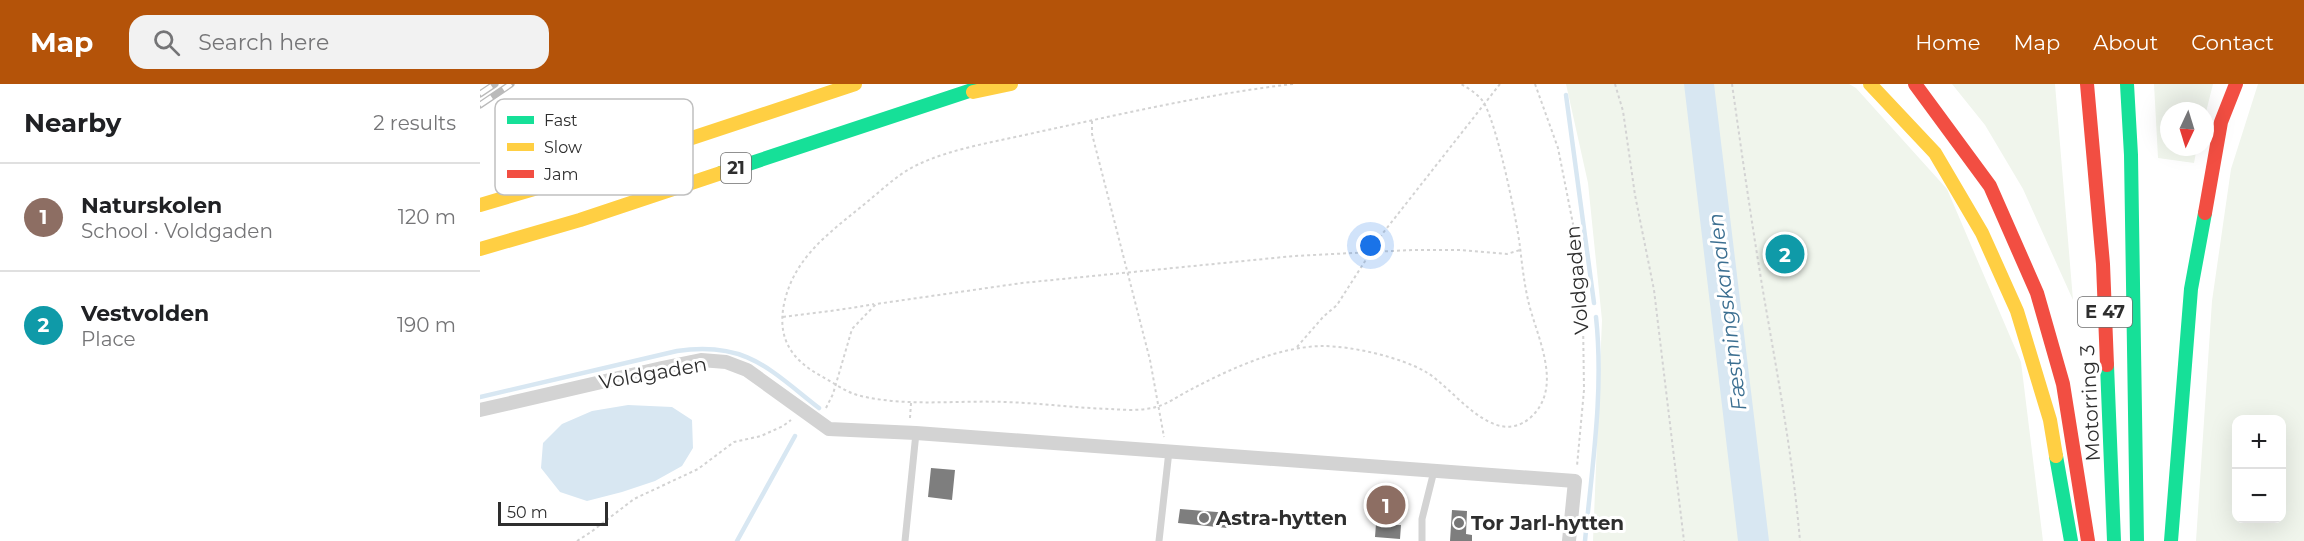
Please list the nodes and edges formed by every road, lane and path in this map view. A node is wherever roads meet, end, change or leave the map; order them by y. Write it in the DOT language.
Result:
graph roads {
  1 [pos="848,84"];
  2 [pos="855,84"];
  3 [pos="990,84"];
  4 [pos="1011,84"];
  5 [pos="1293,84"];
  6 [pos="1461,84"];
  7 [pos="1500,84"];
  8 [pos="1535,84"];
  9 [pos="1615,84"];
  10 [pos="1732,84"];
  11 [pos="1870,84"];
  12 [pos="1915,84"];
  13 [pos="2087,84"];
  14 [pos="2127,84"];
  15 [pos="2136,84"];
  16 [pos="2236,84"];
  17 [pos="833,91"];
  18 [pos="955,96"];
  19 [pos="1484,102"];
  20 [pos="1092,120"];
  21 [pos="693,137"];
  22 [pos="2131,155"];
  23 [pos="693,183"];
  24 [pos="514,195"];
  25 [pos="656,195"];
  26 [pos="480,205"];
  27 [pos="480,249"];
  28 [pos="1520,250"];
  29 [pos="1372,251"];
  30 [pos="1128,273"];
  31 [pos="876,304"];
  32 [pos="783,317"];
  33 [pos="1296,348"];
  34 [pos="836,384"];
  35 [pos="912,401"];
  36 [pos="1158,406"];
  37 [pos="480,410"];
  38 [pos="803,410"];
  39 [pos="815,418"];
  40 [pos="913,433"];
  41 [pos="1168,451"];
  42 [pos="1434,471"];
  43 [pos="1575,481"];
  44 [pos="577,541"];
  45 [pos="905,541"];
  46 [pos="1159,541"];
  47 [pos="1422,541"];
  48 [pos="1569,541"];
  49 [pos="1684,541"];
  50 [pos="1800,541"];
  51 [pos="2071,541"];
  52 [pos="2088,541"];
  53 [pos="2114,541"];
  54 [pos="2137,541"];
  55 [pos="2171,541"];
  1 -- 17 [label="highway"];
  2 -- 17 [label="highway, 21"];
  3 -- 18 [label="highway, 21"];
  4 -- 18 [label="highway"];
  5 -- 20 [label="path"];
  6 -- 19 [label="path"];
  7 -- 19 [label="path"];
  8 -- 43 [label="path, Voldgaden"];
  9 -- 49 [label="path"];
  10 -- 50 [label="path"];
  11 -- 51 [label="highway"];
  12 -- 52 [label="highway"];
  13 -- 53 [label="highway, Motorring 3 / E 47"];
  14 -- 22 [label="highway, E 47"];
  15 -- 22 [label="highway"];
  16 -- 55 [label="highway"];
  17 -- 21 [label="highway, 21"];
  18 -- 23 [label="highway, 21"];
  19 -- 28 [label="path"];
  19 -- 29 [label="path"];
  20 -- 30 [label="path"];
  20 -- 32 [label="path"];
  22 -- 54 [label="highway, E 47"];
  24 -- 26 [label="highway, 21"];
  25 -- 27 [label="highway, 21"];
  28 -- 29 [label="path"];
  28 -- 33 [label="path"];
  29 -- 30 [label="path"];
  29 -- 33 [label="path"];
  30 -- 31 [label="path"];
  30 -- 36 [label="path"];
  31 -- 32 [label="path"];
  31 -- 34 [label="path"];
  32 -- 34 [label="path"];
  33 -- 36 [label="path"];
  34 -- 35 [label="path"];
  34 -- 39 [label="path"];
  35 -- 36 [label="path"];
  35 -- 40 [label="path"];
  36 -- 41 [label="path"];
  37 -- 38 [label="street, Voldgaden"];
  38 -- 39 [label="street, Voldgaden"];
  38 -- 44 [label="path"];
  39 -- 40 [label="street, Voldgaden"];
  40 -- 41 [label="street, Voldgaden"];
  40 -- 45 [label="lane"];
  41 -- 42 [label="street, Voldgaden"];
  41 -- 46 [label="lane"];
  42 -- 43 [label="street, Voldgaden"];
  42 -- 47 [label="lane"];
  43 -- 48 [label="street"];
}
